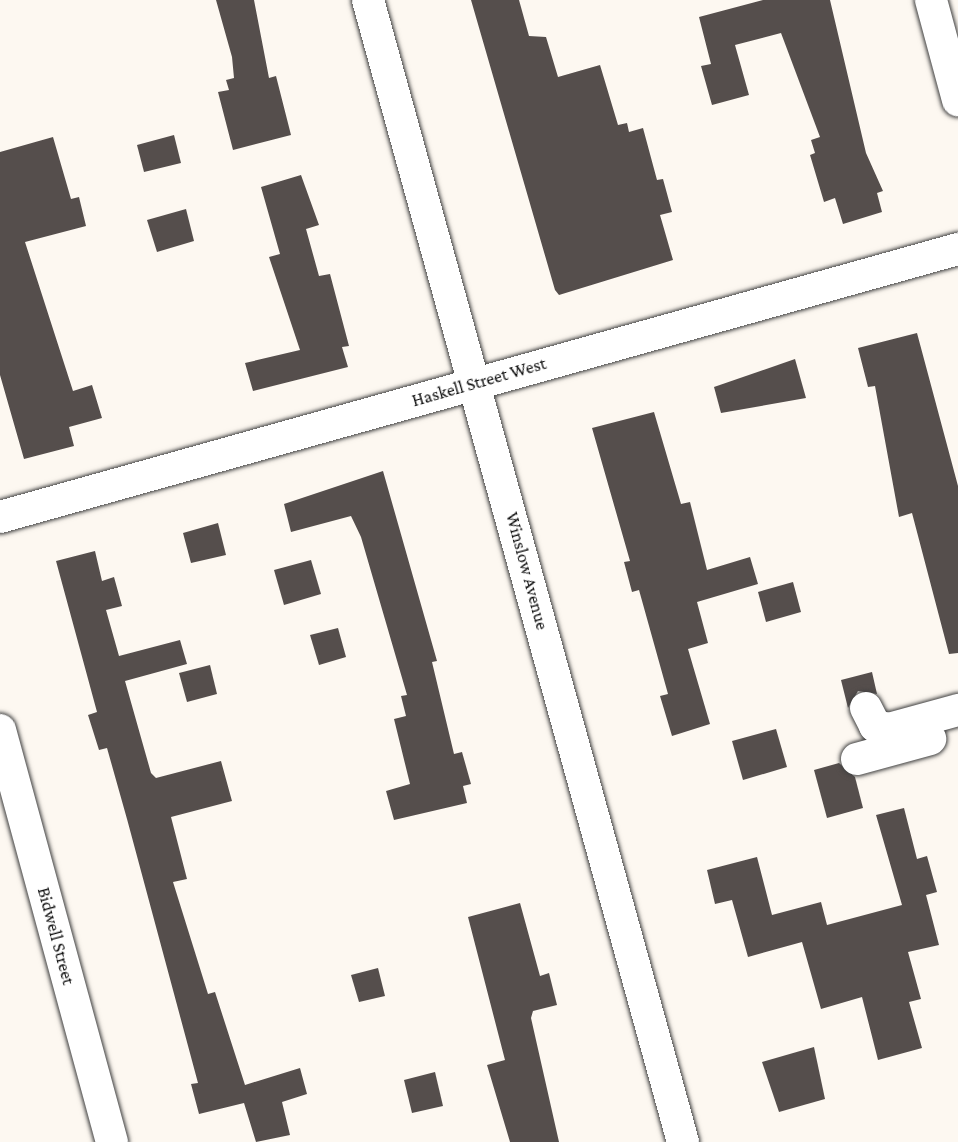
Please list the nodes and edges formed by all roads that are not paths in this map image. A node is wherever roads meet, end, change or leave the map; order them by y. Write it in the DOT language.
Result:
graph roads {
  1 [pos="368,0"];
  2 [pos="931,0"];
  3 [pos="958,100"];
  4 [pos="958,249"];
  5 [pos="476,382"];
  6 [pos="0,517"];
  7 [pos="866,708"];
  8 [pos="958,710"];
  9 [pos="0,730"];
  10 [pos="958,730"];
  11 [pos="857,760"];
  12 [pos="112,1142"];
  13 [pos="683,1142"];
  1 -- 5 [label="street, Winslow Avenue"];
  2 -- 3 [label="street"];
  4 -- 5 [label="street, Haskell Street West"];
  5 -- 6 [label="street, Haskell Street West"];
  5 -- 13 [label="street, Winslow Avenue"];
  7 -- 8 [label="street"];
  9 -- 12 [label="street, Bidwell Street"];
  10 -- 11 [label="street"];
}
